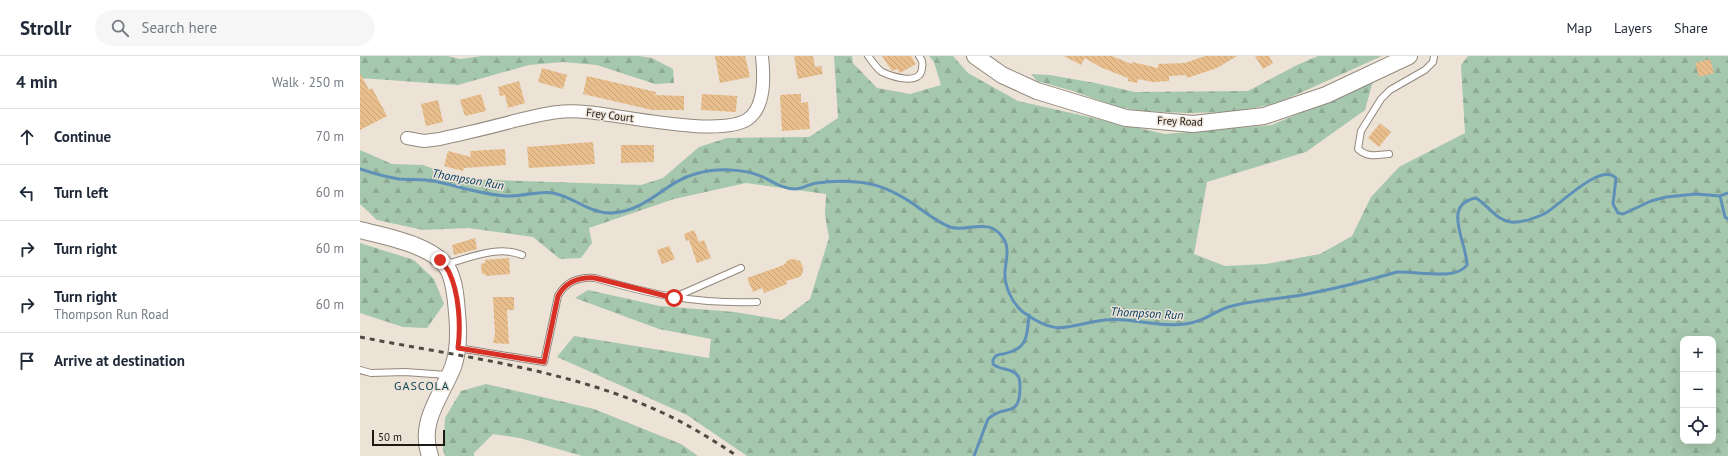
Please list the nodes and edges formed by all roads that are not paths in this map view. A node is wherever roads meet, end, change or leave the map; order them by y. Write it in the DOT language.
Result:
graph roads {
  1 [pos="762,56"];
  2 [pos="868,56"];
  3 [pos="919,56"];
  4 [pos="975,56"];
  5 [pos="1409,56"];
  6 [pos="1434,56"];
  7 [pos="407,138"];
  8 [pos="1389,154"];
  9 [pos="360,230"];
  10 [pos="522,255"];
  11 [pos="444,265"];
  12 [pos="742,268"];
  13 [pos="674,298"];
  14 [pos="757,302"];
  15 [pos="458,348"];
  16 [pos="360,370"];
  17 [pos="449,375"];
  18 [pos="430,456"];
  1 -- 7 [label="street, Frey Court"];
  2 -- 3 [label="lane"];
  4 -- 5 [label="street, Frey Road"];
  6 -- 8 [label="lane"];
  9 -- 11 [label="street"];
  10 -- 11 [label="lane"];
  11 -- 15 [label="street"];
  12 -- 13 [label="lane"];
  13 -- 14 [label="lane"];
  13 -- 15 [label="lane"];
  15 -- 17 [label="street"];
  16 -- 17 [label="lane"];
  17 -- 18 [label="street"];
}
